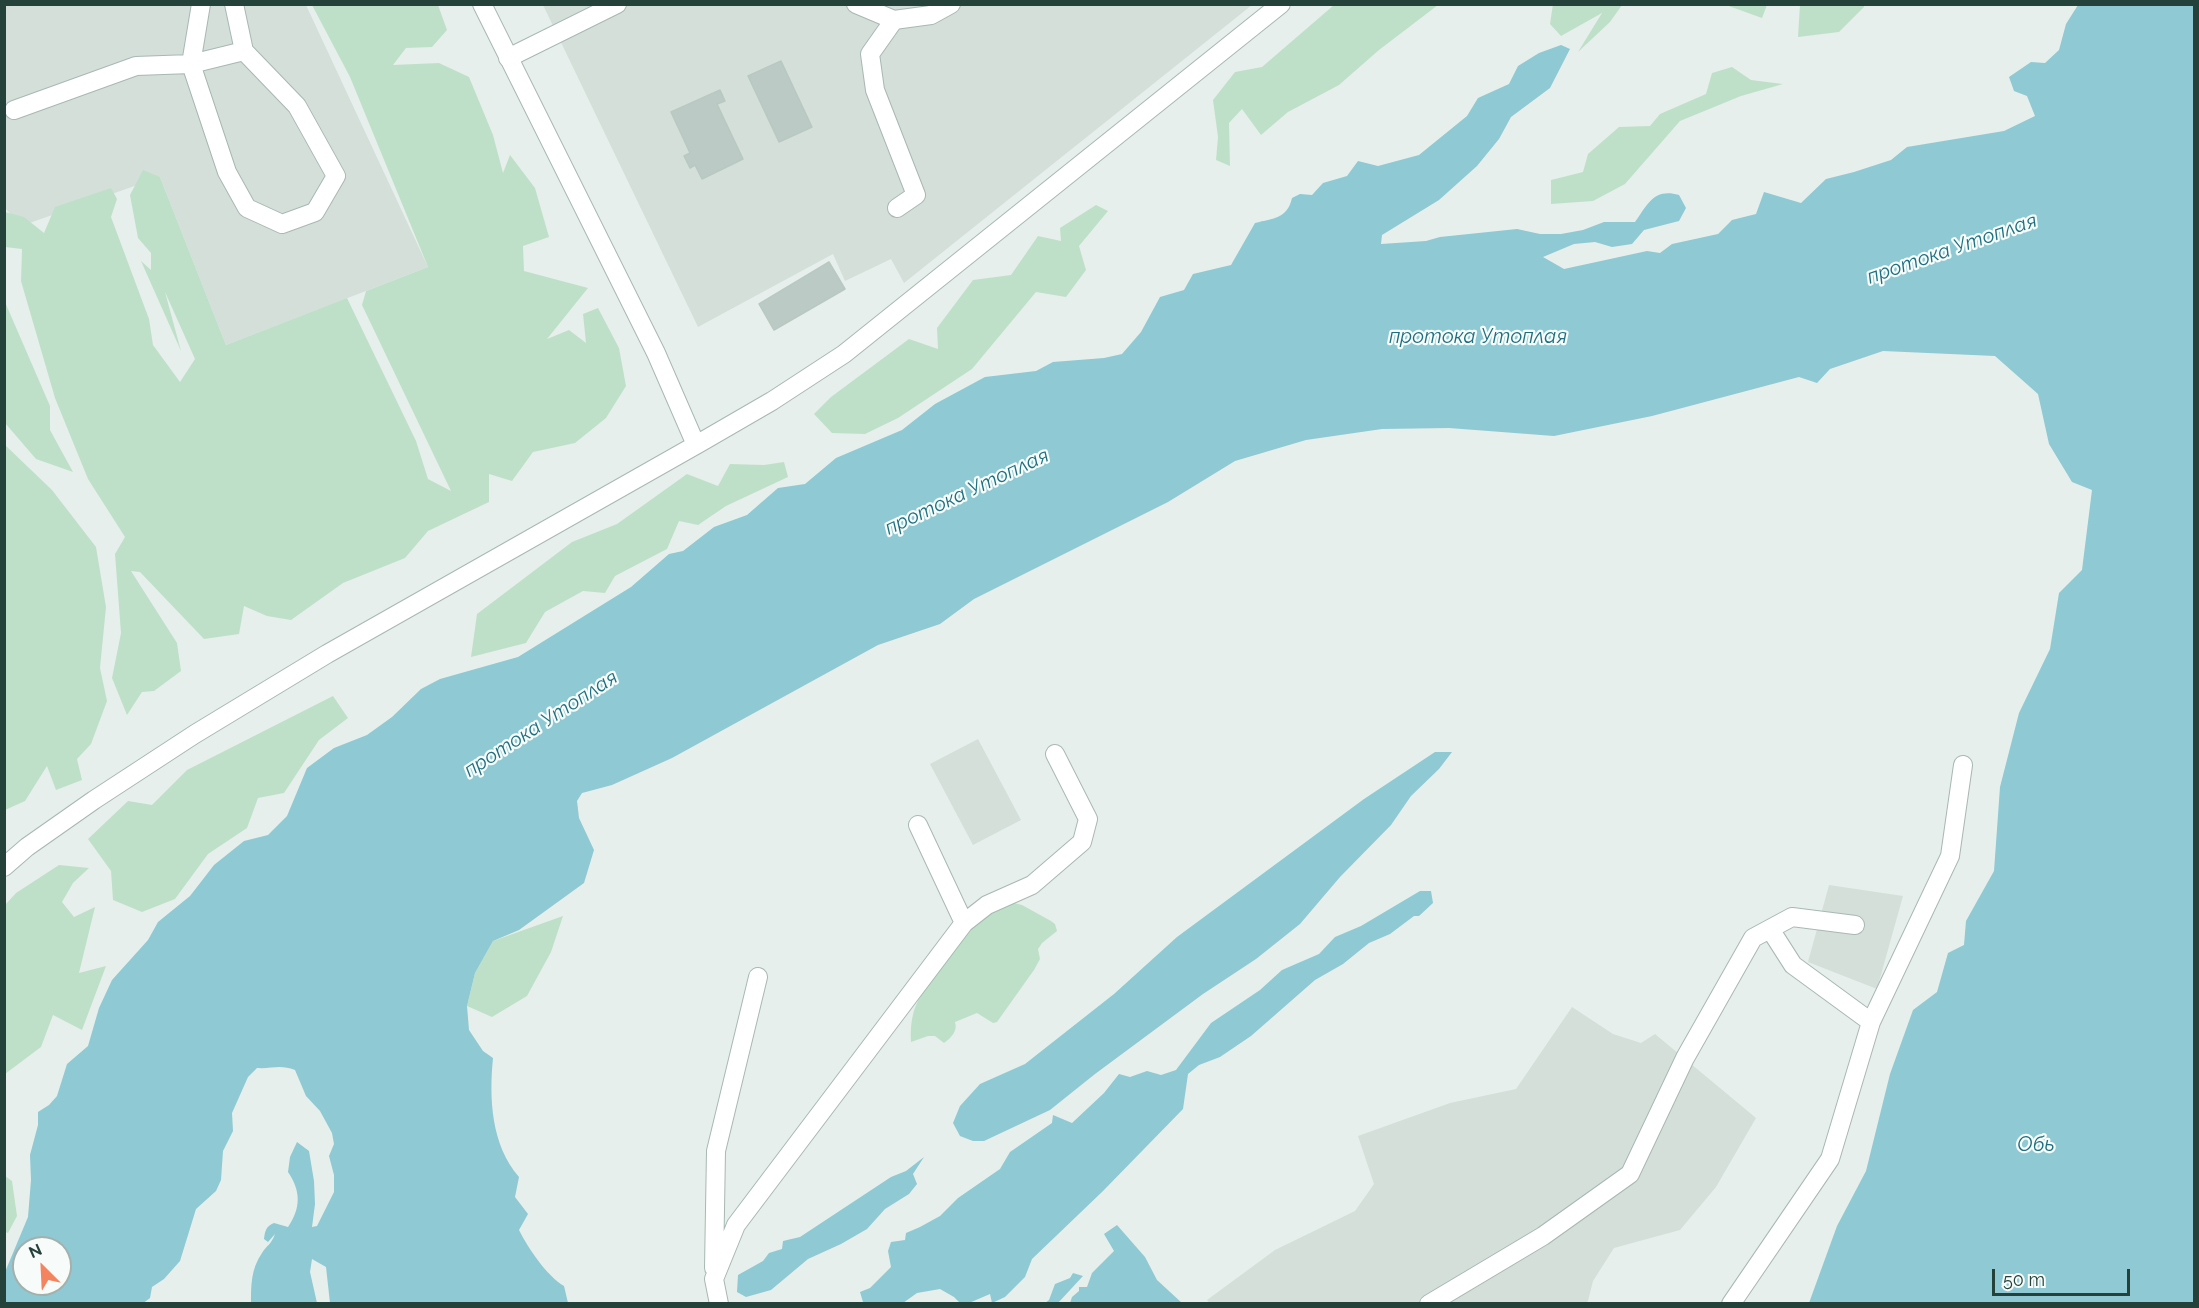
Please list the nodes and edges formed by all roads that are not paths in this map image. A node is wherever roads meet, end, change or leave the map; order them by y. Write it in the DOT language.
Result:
graph roads {
  1 [pos="201,4"];
  2 [pos="234,4"];
  3 [pos="482,4"];
  4 [pos="856,4"];
  5 [pos="951,4"];
  6 [pos="1281,4"];
  7 [pos="610,6"];
  8 [pos="894,20"];
  9 [pos="244,51"];
  10 [pos="508,58"];
  11 [pos="191,64"];
  12 [pos="14,110"];
  13 [pos="897,208"];
  14 [pos="696,444"];
  15 [pos="1055,754"];
  16 [pos="1963,765"];
  17 [pos="918,825"];
  18 [pos="4,867"];
  19 [pos="964,922"];
  20 [pos="1855,925"];
  21 [pos="1770,929"];
  22 [pos="758,977"];
  23 [pos="1870,1022"];
  24 [pos="714,1279"];
  25 [pos="719,1304"];
  26 [pos="1429,1304"];
  27 [pos="1731,1304"];
  1 -- 11 [label="street"];
  2 -- 9 [label="street"];
  3 -- 10 [label="street"];
  4 -- 8 [label="street"];
  5 -- 8 [label="street"];
  6 -- 14 [label="street"];
  7 -- 10 [label="street"];
  8 -- 13 [label="street"];
  9 -- 11 [label="street"];
  9 -- 11 [label="street"];
  10 -- 14 [label="street"];
  11 -- 12 [label="street"];
  14 -- 18 [label="street"];
  15 -- 19 [label="street"];
  16 -- 23 [label="street"];
  17 -- 19 [label="street"];
  19 -- 24 [label="street"];
  20 -- 21 [label="street"];
  21 -- 23 [label="street"];
  21 -- 26 [label="street"];
  22 -- 24 [label="street"];
  23 -- 27 [label="street"];
  24 -- 25 [label="street"];
}
